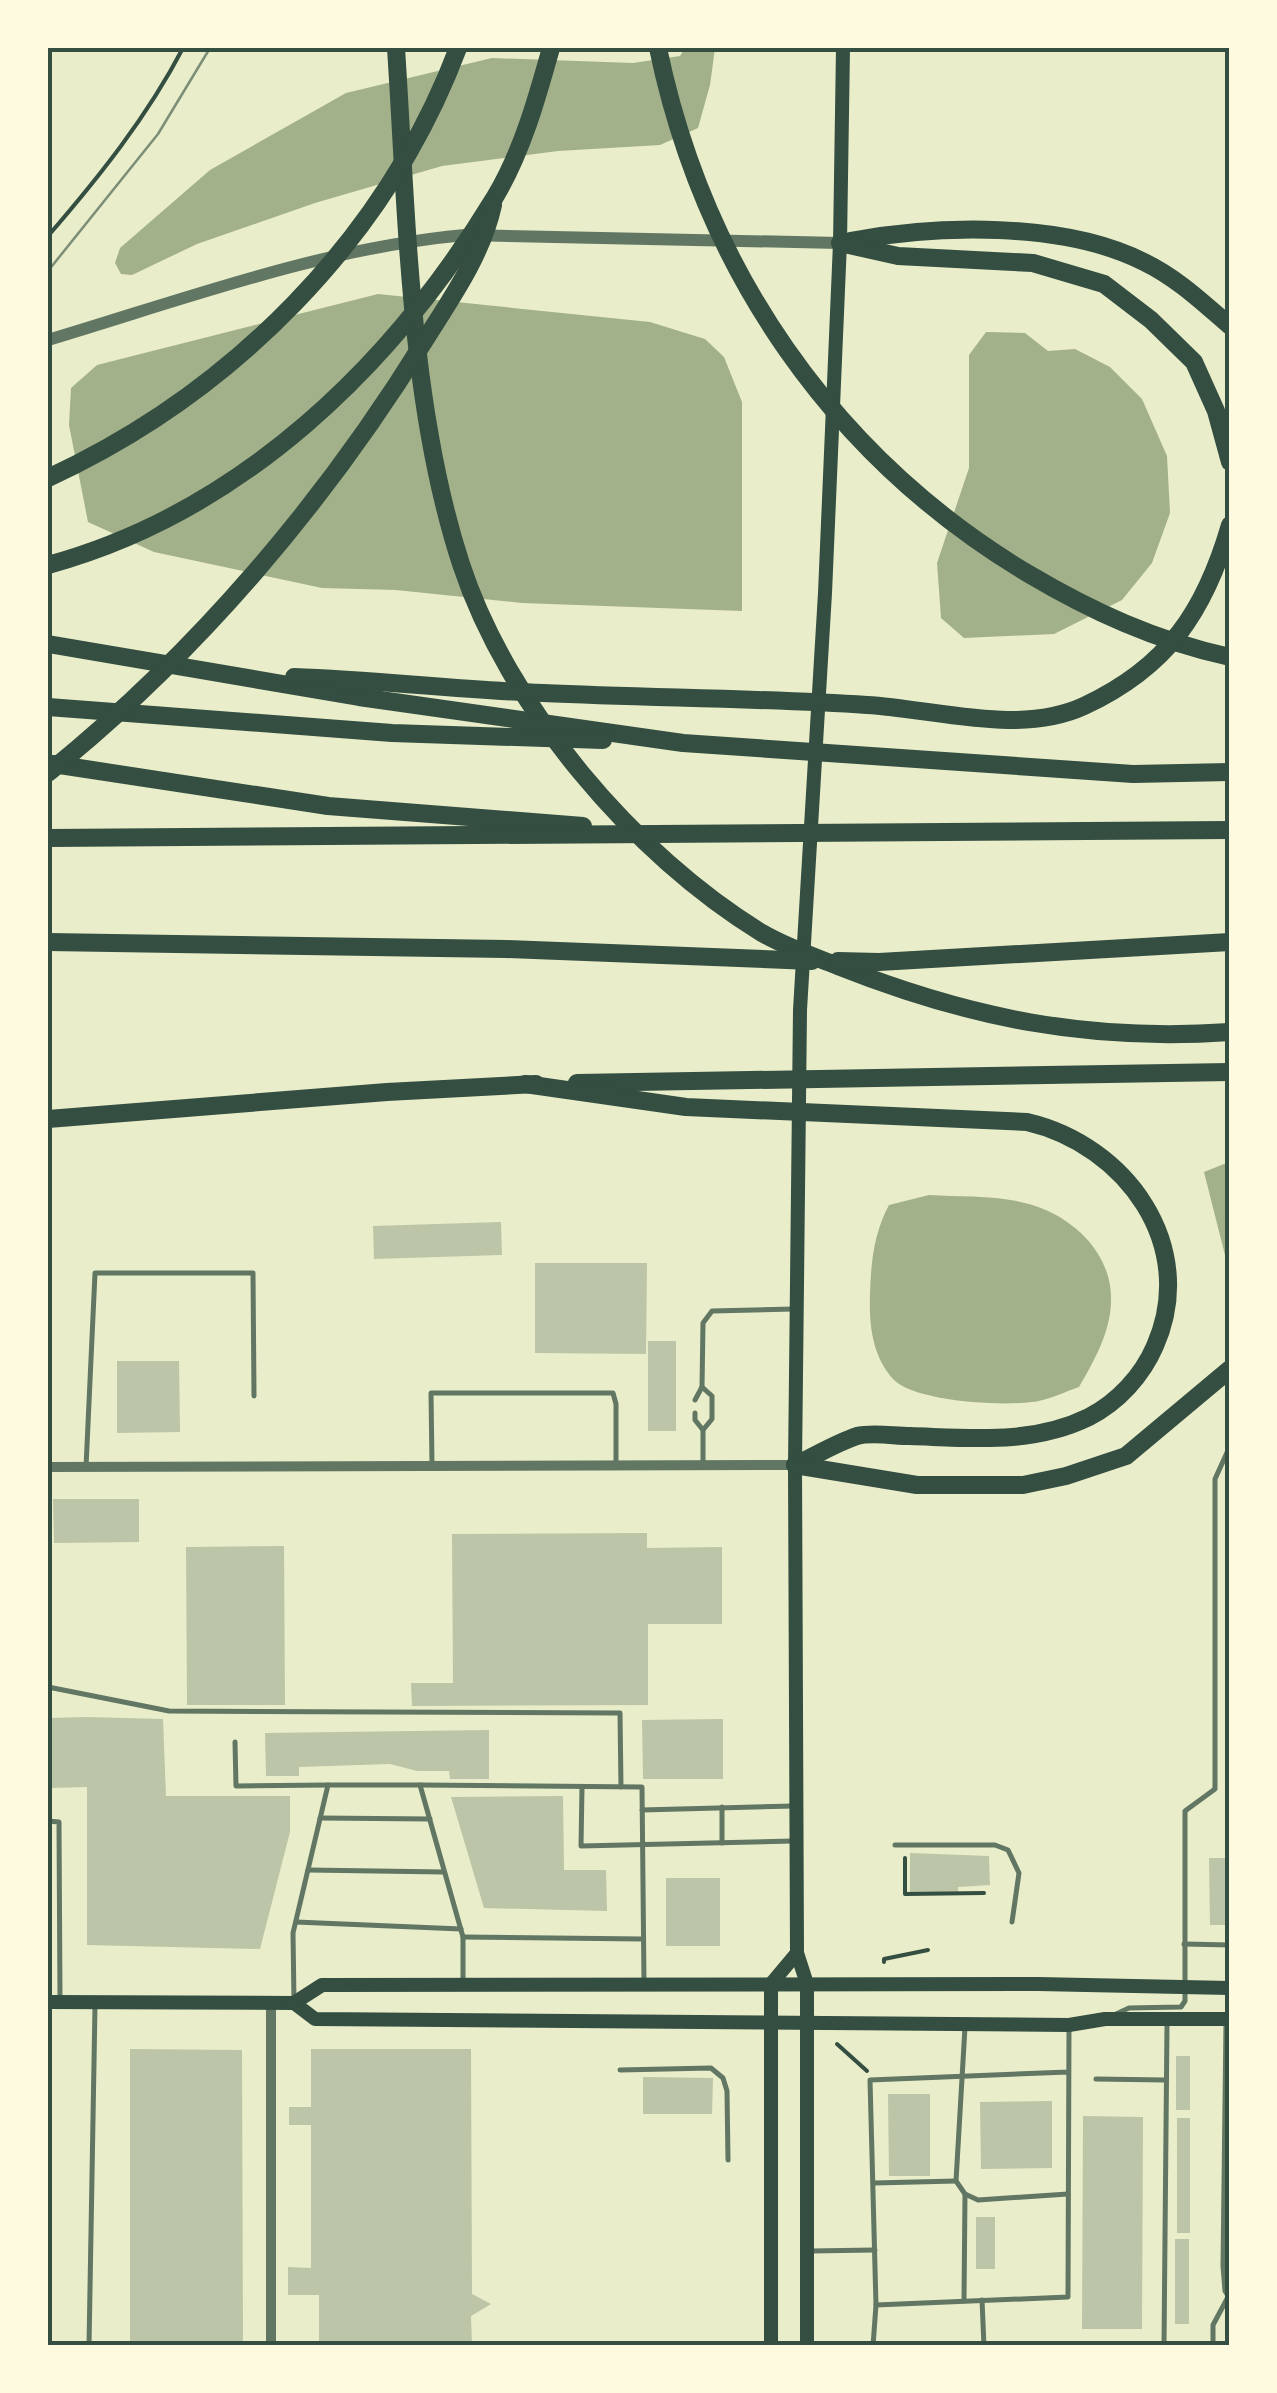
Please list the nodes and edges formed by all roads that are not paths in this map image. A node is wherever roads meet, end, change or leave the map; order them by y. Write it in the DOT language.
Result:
graph roads {
  1 [pos="396,48"];
  2 [pos="458,48"];
  3 [pos="550,48"];
  4 [pos="658,48"];
  5 [pos="843,48"];
  6 [pos="495,196"];
  7 [pos="840,243"];
  8 [pos="1230,326"];
  9 [pos="48,340"];
  10 [pos="1230,462"];
  11 [pos="48,478"];
  12 [pos="1230,525"];
  13 [pos="48,565"];
  14 [pos="48,644"];
  15 [pos="1230,656"];
  16 [pos="209,673"];
  17 [pos="48,707"];
  18 [pos="683,743"];
  19 [pos="48,763"];
  20 [pos="1230,772"];
  21 [pos="48,773"];
  22 [pos="1230,830"];
  23 [pos="714,836"];
  24 [pos="48,838"];
  25 [pos="48,942"];
  26 [pos="1230,942"];
  27 [pos="1230,1020"];
  28 [pos="1142,1032"];
  29 [pos="1230,1032"];
  30 [pos="1230,1072"];
  31 [pos="526,1084"];
  32 [pos="48,1118"];
  33 [pos="796,1309"];
  34 [pos="1230,1369"];
  35 [pos="702,1388"];
  36 [pos="254,1396"];
  37 [pos="695,1400"];
  38 [pos="695,1414"];
  39 [pos="703,1430"];
  40 [pos="1230,1446"];
  41 [pos="795,1465"];
  42 [pos="432,1466"];
  43 [pos="616,1466"];
  44 [pos="703,1466"];
  45 [pos="48,1467"];
  46 [pos="86,1467"];
  47 [pos="48,1687"];
  48 [pos="235,1742"];
  49 [pos="328,1786"];
  50 [pos="420,1786"];
  51 [pos="582,1787"];
  52 [pos="621,1787"];
  53 [pos="796,1806"];
  54 [pos="722,1808"];
  55 [pos="642,1810"];
  56 [pos="320,1818"];
  57 [pos="430,1818"];
  58 [pos="48,1822"];
  59 [pos="796,1841"];
  60 [pos="722,1842"];
  61 [pos="643,1844"];
  62 [pos="895,1845"];
  63 [pos="308,1870"];
  64 [pos="444,1872"];
  65 [pos="296,1922"];
  66 [pos="1012,1922"];
  67 [pos="460,1929"];
  68 [pos="463,1938"];
  69 [pos="643,1939"];
  70 [pos="1184,1944"];
  71 [pos="1230,1945"];
  72 [pos="796,1952"];
  73 [pos="463,1984"];
  74 [pos="644,1984"];
  75 [pos="771,1984"];
  76 [pos="808,1984"];
  77 [pos="1184,1988"];
  78 [pos="1230,1988"];
  79 [pos="54,2002"];
  80 [pos="271,2002"];
  81 [pos="96,2003"];
  82 [pos="294,2003"];
  83 [pos="1105,2019"];
  84 [pos="1167,2019"];
  85 [pos="1228,2019"];
  86 [pos="770,2022"];
  87 [pos="807,2023"];
  88 [pos="966,2024"];
  89 [pos="1069,2024"];
  90 [pos="620,2070"];
  91 [pos="1068,2072"];
  92 [pos="964,2076"];
  93 [pos="1096,2079"];
  94 [pos="1165,2080"];
  95 [pos="728,2160"];
  96 [pos="956,2181"];
  97 [pos="873,2183"];
  98 [pos="966,2194"];
  99 [pos="1068,2194"];
  100 [pos="875,2250"];
  101 [pos="806,2251"];
  102 [pos="1229,2298"];
  103 [pos="982,2300"];
  104 [pos="964,2301"];
  105 [pos="876,2305"];
  106 [pos="90,2346"];
  107 [pos="271,2346"];
  108 [pos="771,2346"];
  109 [pos="806,2346"];
  110 [pos="873,2346"];
  111 [pos="984,2346"];
  112 [pos="1164,2346"];
  113 [pos="1214,2346"];
  1 -- 28 [label="highway"];
  2 -- 11 [label="highway"];
  3 -- 6 [label="highway"];
  4 -- 15 [label="highway"];
  5 -- 7 [label="main road"];
  6 -- 13 [label="highway"];
  6 -- 21 [label="highway"];
  7 -- 8 [label="highway"];
  7 -- 9 [label="street"];
  7 -- 10 [label="highway"];
  7 -- 33 [label="main road"];
  12 -- 16 [label="highway"];
  14 -- 16 [label="highway"];
  16 -- 18 [label="highway"];
  17 -- 18 [label="highway"];
  18 -- 20 [label="highway"];
  19 -- 23 [label="highway"];
  22 -- 23 [label="highway"];
  23 -- 24 [label="highway"];
  25 -- 26 [label="highway"];
  27 -- 28 [label="highway"];
  28 -- 29 [label="highway"];
  30 -- 31 [label="highway"];
  31 -- 32 [label="highway"];
  31 -- 41 [label="highway"];
  33 -- 35 [label="lane"];
  33 -- 41 [label="main road"];
  34 -- 41 [label="highway"];
  35 -- 37 [label="lane"];
  35 -- 39 [label="lane"];
  36 -- 46 [label="lane"];
  38 -- 39 [label="lane"];
  39 -- 44 [label="lane"];
  40 -- 70 [label="lane"];
  41 -- 44 [label="street"];
  41 -- 53 [label="main road"];
  42 -- 43 [label="street"];
  42 -- 43 [label="lane"];
  42 -- 46 [label="street"];
  43 -- 44 [label="street"];
  45 -- 46 [label="street"];
  47 -- 52 [label="lane"];
  48 -- 49 [label="lane"];
  49 -- 50 [label="lane"];
  49 -- 56 [label="lane"];
  50 -- 51 [label="lane"];
  50 -- 57 [label="lane"];
  51 -- 52 [label="lane"];
  51 -- 61 [label="lane"];
  52 -- 55 [label="lane"];
  53 -- 54 [label="lane"];
  53 -- 59 [label="main road"];
  54 -- 55 [label="lane"];
  54 -- 60 [label="lane"];
  55 -- 61 [label="lane"];
  56 -- 57 [label="lane"];
  56 -- 63 [label="lane"];
  57 -- 64 [label="lane"];
  58 -- 79 [label="lane"];
  59 -- 60 [label="lane"];
  59 -- 72 [label="main road"];
  60 -- 61 [label="lane"];
  61 -- 69 [label="lane"];
  62 -- 66 [label="lane"];
  63 -- 64 [label="lane"];
  63 -- 65 [label="lane"];
  64 -- 67 [label="lane"];
  65 -- 67 [label="lane"];
  65 -- 82 [label="lane"];
  67 -- 68 [label="lane"];
  68 -- 69 [label="lane"];
  68 -- 73 [label="lane"];
  69 -- 74 [label="lane"];
  70 -- 71 [label="lane"];
  70 -- 77 [label="lane"];
  72 -- 75 [label="main road"];
  72 -- 76 [label="main road"];
  73 -- 74 [label="main road"];
  73 -- 82 [label="main road"];
  74 -- 75 [label="main road"];
  75 -- 76 [label="main road"];
  75 -- 86 [label="main road"];
  76 -- 77 [label="main road"];
  76 -- 87 [label="main road"];
  77 -- 78 [label="main road"];
  77 -- 83 [label="lane"];
  79 -- 81 [label="main road"];
  80 -- 81 [label="main road"];
  80 -- 82 [label="main road"];
  80 -- 107 [label="street"];
  81 -- 106 [label="lane"];
  82 -- 86 [label="main road"];
  83 -- 84 [label="main road"];
  83 -- 89 [label="main road"];
  84 -- 85 [label="main road"];
  84 -- 94 [label="lane"];
  85 -- 102 [label="lane"];
  86 -- 87 [label="main road"];
  86 -- 108 [label="main road"];
  87 -- 88 [label="main road"];
  87 -- 101 [label="main road"];
  88 -- 89 [label="main road"];
  88 -- 92 [label="lane"];
  89 -- 91 [label="lane"];
  90 -- 95 [label="lane"];
  91 -- 92 [label="lane"];
  91 -- 99 [label="lane"];
  92 -- 96 [label="lane"];
  92 -- 97 [label="lane"];
  93 -- 94 [label="lane"];
  94 -- 112 [label="lane"];
  96 -- 97 [label="lane"];
  96 -- 98 [label="lane"];
  97 -- 100 [label="lane"];
  98 -- 99 [label="lane"];
  98 -- 104 [label="lane"];
  99 -- 103 [label="lane"];
  100 -- 101 [label="lane"];
  100 -- 105 [label="lane"];
  101 -- 109 [label="main road"];
  102 -- 113 [label="lane"];
  103 -- 104 [label="lane"];
  103 -- 111 [label="lane"];
  104 -- 105 [label="lane"];
  105 -- 110 [label="lane"];
}
